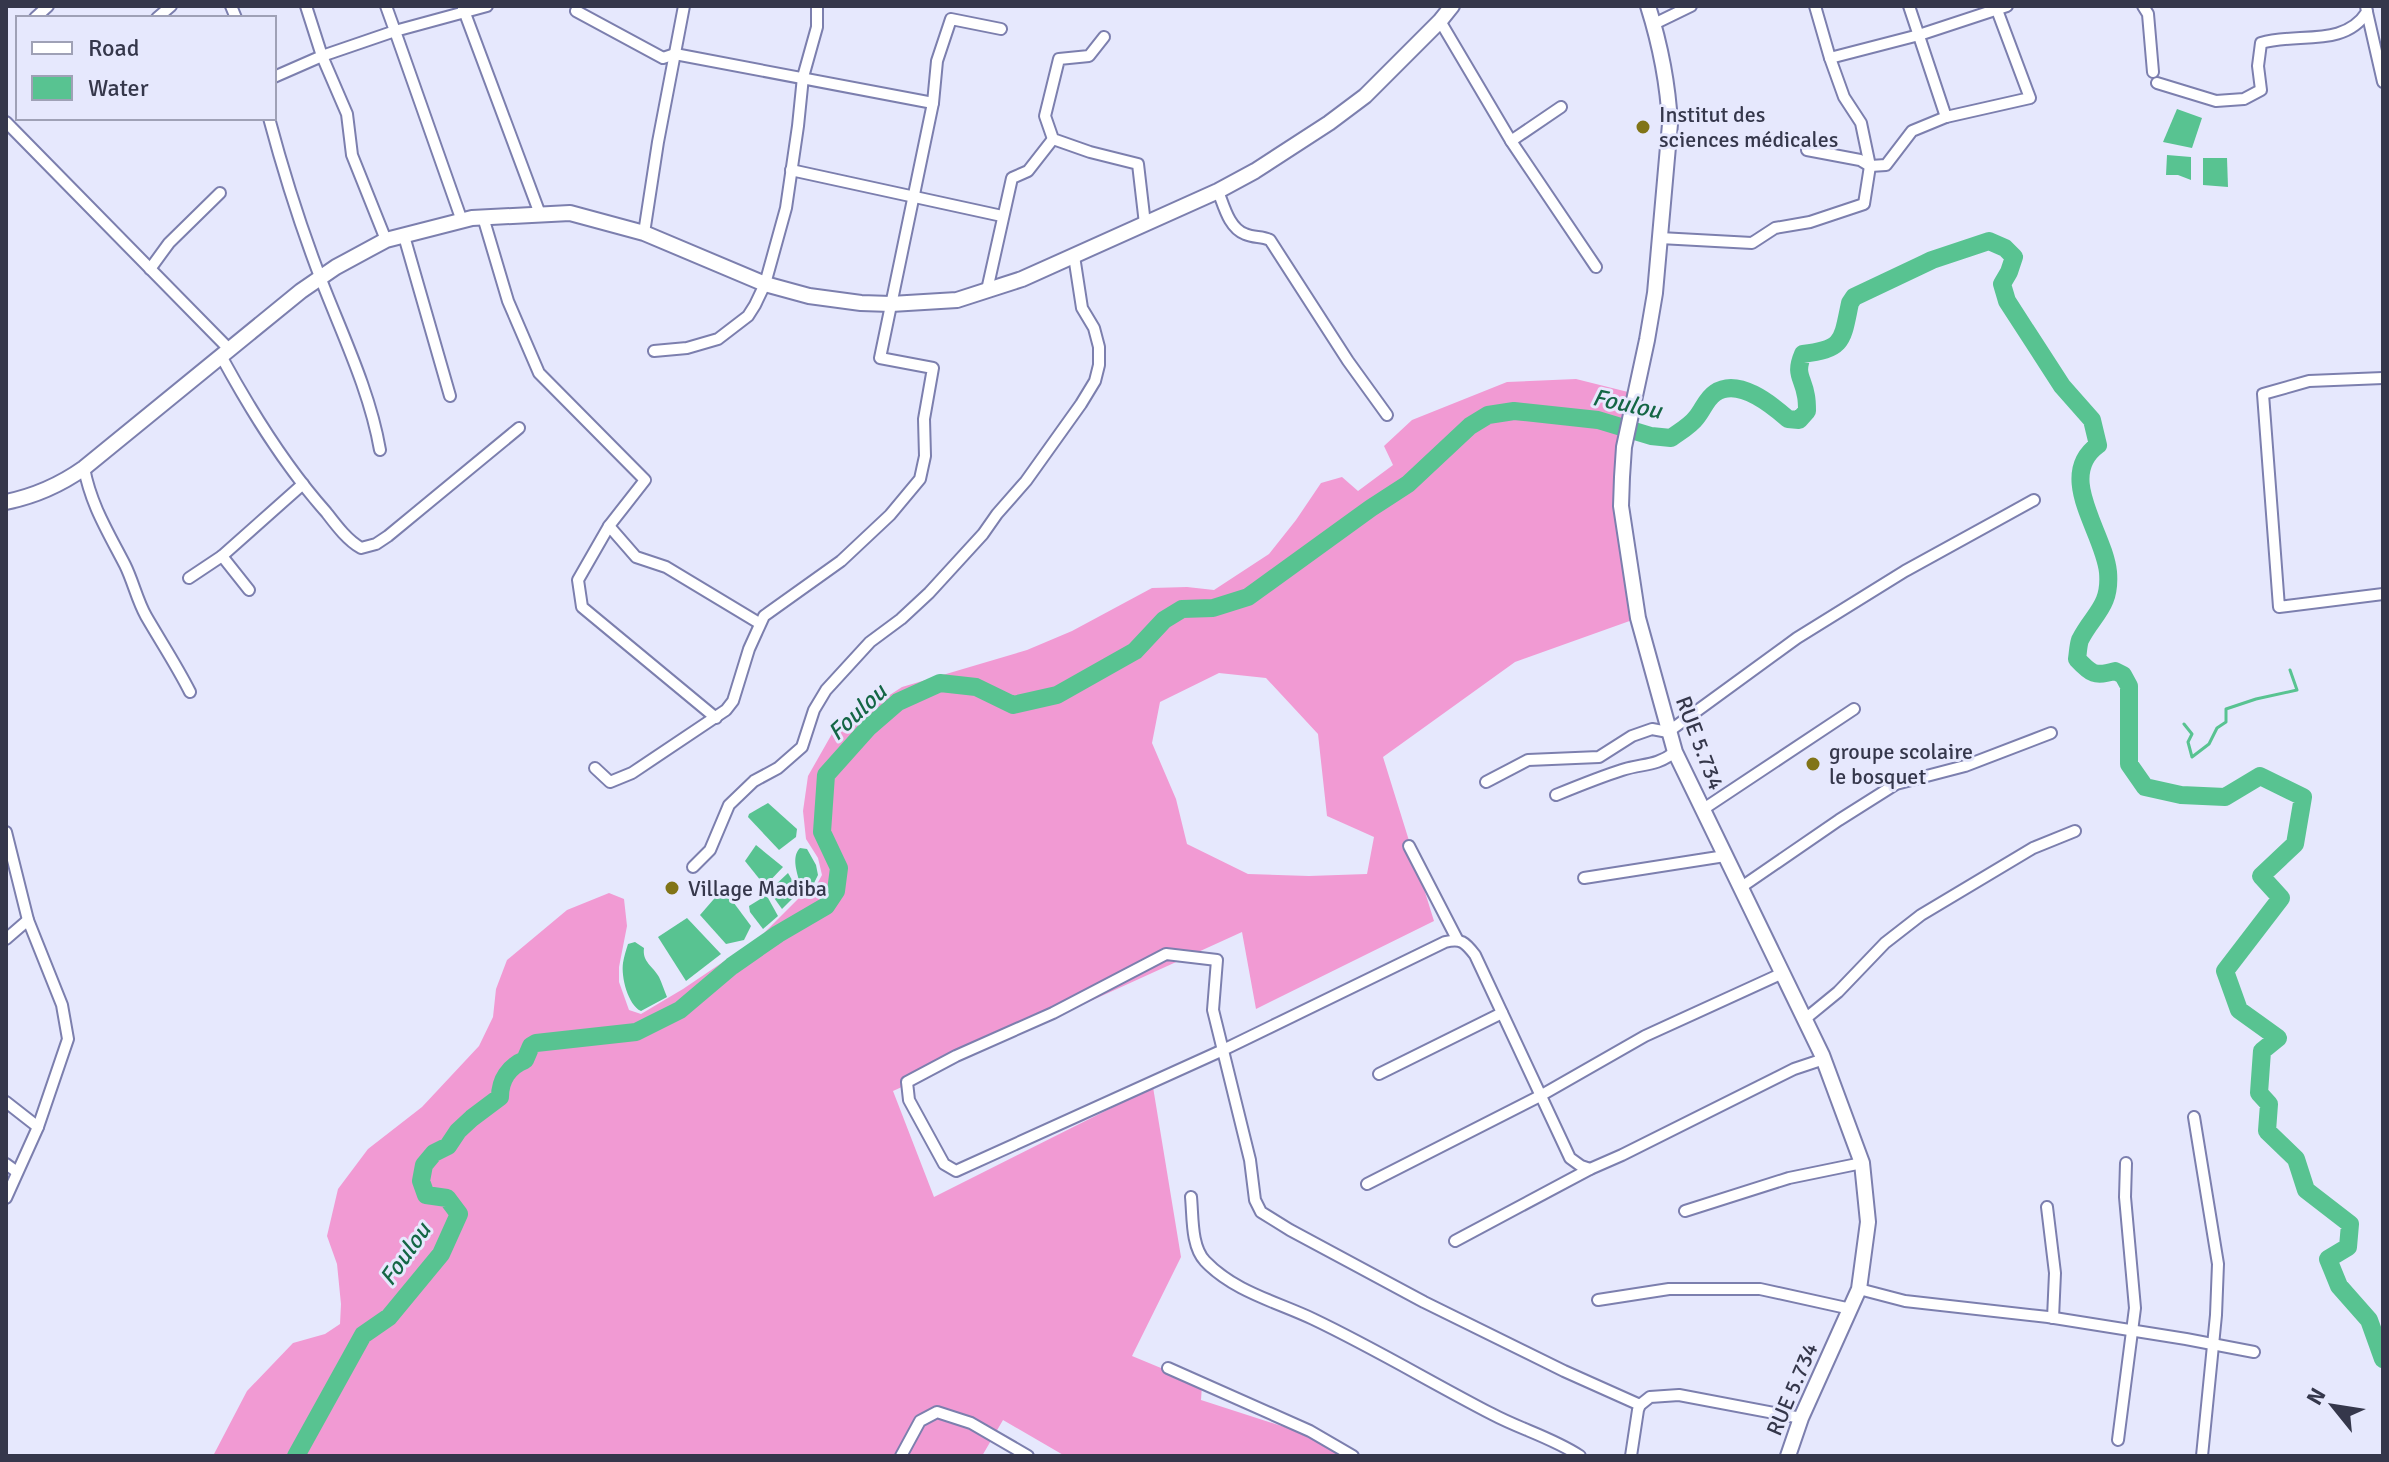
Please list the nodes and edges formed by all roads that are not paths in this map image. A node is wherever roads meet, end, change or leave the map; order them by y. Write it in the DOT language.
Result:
graph roads {
  1 [pos="306,6"];
  2 [pos="386,6"];
  3 [pos="487,6"];
  4 [pos="684,6"];
  5 [pos="817,6"];
  6 [pos="1452,6"];
  7 [pos="1648,6"];
  8 [pos="1691,6"];
  9 [pos="1815,6"];
  10 [pos="1909,6"];
  11 [pos="2143,6"];
  12 [pos="2002,8"];
  13 [pos="463,9"];
  14 [pos="2366,9"];
  15 [pos="576,11"];
  16 [pos="1440,21"];
  17 [pos="1654,24"];
  18 [pos="1001,29"];
  19 [pos="395,31"];
  20 [pos="1919,35"];
  21 [pos="1104,37"];
  22 [pos="675,54"];
  23 [pos="322,56"];
  24 [pos="1830,58"];
  25 [pos="276,76"];
  26 [pos="803,77"];
  27 [pos="2383,82"];
  28 [pos="933,103"];
  29 [pos="1561,107"];
  30 [pos="1946,117"];
  31 [pos="270,120"];
  32 [pos="6,122"];
  33 [pos="1053,139"];
  34 [pos="1511,141"];
  35 [pos="1807,150"];
  36 [pos="1870,166"];
  37 [pos="791,170"];
  38 [pos="1218,191"];
  39 [pos="220,193"];
  40 [pos="914,198"];
  41 [pos="540,214"];
  42 [pos="1002,216"];
  43 [pos="483,217"];
  44 [pos="462,221"];
  45 [pos="1145,224"];
  46 [pos="644,233"];
  47 [pos="404,236"];
  48 [pos="1660,238"];
  49 [pos="386,240"];
  50 [pos="1074,256"];
  51 [pos="1596,267"];
  52 [pos="150,269"];
  53 [pos="320,277"];
  54 [pos="765,284"];
  55 [pos="987,290"];
  56 [pos="891,304"];
  57 [pos="654,351"];
  58 [pos="224,352"];
  59 [pos="2383,378"];
  60 [pos="450,396"];
  61 [pos="1387,415"];
  62 [pos="519,428"];
  63 [pos="380,450"];
  64 [pos="84,468"];
  65 [pos="303,484"];
  66 [pos="2034,500"];
  67 [pos="6,502"];
  68 [pos="609,526"];
  69 [pos="222,556"];
  70 [pos="189,578"];
  71 [pos="249,590"];
  72 [pos="2383,594"];
  73 [pos="759,623"];
  74 [pos="190,692"];
  75 [pos="1854,709"];
  76 [pos="716,718"];
  77 [pos="1668,732"];
  78 [pos="2051,733"];
  79 [pos="1675,752"];
  80 [pos="595,768"];
  81 [pos="1486,782"];
  82 [pos="1556,795"];
  83 [pos="1702,810"];
  84 [pos="2075,831"];
  85 [pos="6,832"];
  86 [pos="1409,846"];
  87 [pos="1725,856"];
  88 [pos="693,867"];
  89 [pos="1584,878"];
  90 [pos="1740,888"];
  91 [pos="28,920"];
  92 [pos="6,939"];
  93 [pos="1457,939"];
  94 [pos="1783,973"];
  95 [pos="1502,1013"];
  96 [pos="1805,1019"];
  97 [pos="1223,1050"];
  98 [pos="1824,1059"];
  99 [pos="1379,1074"];
  100 [pos="1540,1096"];
  101 [pos="6,1102"];
  102 [pos="2194,1117"];
  103 [pos="38,1127"];
  104 [pos="1862,1163"];
  105 [pos="2126,1163"];
  106 [pos="6,1164"];
  107 [pos="1590,1169"];
  108 [pos="17,1172"];
  109 [pos="1367,1184"];
  110 [pos="1191,1197"];
  111 [pos="6,1198"];
  112 [pos="2047,1207"];
  113 [pos="1685,1211"];
  114 [pos="1455,1241"];
  115 [pos="1859,1289"];
  116 [pos="1598,1300"];
  117 [pos="1851,1309"];
  118 [pos="2053,1318"];
  119 [pos="2133,1331"];
  120 [pos="2213,1344"];
  121 [pos="2254,1352"];
  122 [pos="1168,1368"];
  123 [pos="1640,1405"];
  124 [pos="1801,1418"];
  125 [pos="2118,1440"];
  126 [pos="901,1456"];
  127 [pos="1028,1456"];
  128 [pos="1353,1456"];
  129 [pos="1580,1456"];
  130 [pos="1631,1456"];
  131 [pos="1788,1456"];
  132 [pos="2202,1456"];
  1 -- 23 [label="street"];
  2 -- 19 [label="street"];
  3 -- 13 [label="street"];
  4 -- 22 [label="street"];
  5 -- 26 [label="street"];
  6 -- 16 [label="street"];
  7 -- 17 [label="street, RUE 5.734"];
  8 -- 17 [label="street"];
  9 -- 24 [label="street"];
  10 -- 20 [label="street"];
  11 -- 14 [label="street"];
  12 -- 20 [label="street"];
  12 -- 30 [label="street"];
  13 -- 19 [label="street"];
  13 -- 41 [label="street"];
  14 -- 27 [label="street"];
  15 -- 22 [label="street"];
  16 -- 34 [label="street"];
  16 -- 38 [label="street"];
  17 -- 48 [label="street, RUE 5.734"];
  18 -- 28 [label="street"];
  19 -- 23 [label="street"];
  19 -- 44 [label="street"];
  20 -- 24 [label="street"];
  20 -- 30 [label="street"];
  21 -- 33 [label="street"];
  22 -- 26 [label="street"];
  22 -- 46 [label="street"];
  23 -- 25 [label="street"];
  23 -- 49 [label="street"];
  24 -- 36 [label="street"];
  26 -- 28 [label="street"];
  26 -- 37 [label="street"];
  28 -- 40 [label="street"];
  29 -- 34 [label="street"];
  30 -- 36 [label="street"];
  31 -- 53 [label="street"];
  32 -- 52 [label="street"];
  33 -- 42 [label="street"];
  33 -- 45 [label="street"];
  34 -- 51 [label="street"];
  35 -- 36 [label="street"];
  36 -- 48 [label="street"];
  37 -- 40 [label="street"];
  37 -- 54 [label="street"];
  38 -- 45 [label="street"];
  38 -- 61 [label="street"];
  39 -- 52 [label="street"];
  40 -- 42 [label="street"];
  40 -- 56 [label="street"];
  41 -- 43 [label="street"];
  41 -- 46 [label="street"];
  42 -- 55 [label="street"];
  43 -- 44 [label="street"];
  43 -- 68 [label="street"];
  44 -- 47 [label="street"];
  45 -- 50 [label="street"];
  46 -- 54 [label="street"];
  47 -- 49 [label="street"];
  47 -- 60 [label="street"];
  48 -- 77 [label="street, RUE 5.734"];
  49 -- 53 [label="street"];
  50 -- 55 [label="street"];
  50 -- 88 [label="street"];
  52 -- 58 [label="street"];
  53 -- 58 [label="street"];
  53 -- 63 [label="street"];
  54 -- 56 [label="street"];
  54 -- 57 [label="street"];
  55 -- 56 [label="street"];
  56 -- 73 [label="street"];
  58 -- 64 [label="street"];
  58 -- 65 [label="street"];
  59 -- 72 [label="street"];
  62 -- 65 [label="street"];
  64 -- 67 [label="street"];
  64 -- 74 [label="street"];
  65 -- 69 [label="street"];
  66 -- 77 [label="street"];
  68 -- 73 [label="street"];
  68 -- 76 [label="street"];
  69 -- 70 [label="street"];
  69 -- 71 [label="street"];
  73 -- 76 [label="street"];
  75 -- 83 [label="street"];
  76 -- 80 [label="street"];
  77 -- 79 [label="street, RUE 5.734"];
  77 -- 81 [label="street"];
  78 -- 90 [label="street"];
  79 -- 82 [label="street"];
  79 -- 83 [label="street, RUE 5.734"];
  83 -- 87 [label="street, RUE 5.734"];
  84 -- 96 [label="street"];
  85 -- 91 [label="street"];
  86 -- 93 [label="street"];
  87 -- 89 [label="street"];
  87 -- 90 [label="street, RUE 5.734"];
  90 -- 94 [label="street, RUE 5.734"];
  91 -- 92 [label="street"];
  91 -- 103 [label="street"];
  93 -- 95 [label="street"];
  93 -- 97 [label="street"];
  94 -- 96 [label="street, RUE 5.734"];
  94 -- 100 [label="street"];
  95 -- 99 [label="street"];
  95 -- 100 [label="street"];
  96 -- 98 [label="street, RUE 5.734"];
  97 -- 97 [label="street"];
  97 -- 123 [label="street"];
  98 -- 104 [label="street, RUE 5.734"];
  98 -- 107 [label="street"];
  100 -- 107 [label="street"];
  100 -- 109 [label="street"];
  101 -- 103 [label="street"];
  102 -- 120 [label="street"];
  103 -- 108 [label="street"];
  104 -- 113 [label="street"];
  104 -- 115 [label="street, RUE 5.734"];
  105 -- 119 [label="street"];
  106 -- 108 [label="street"];
  107 -- 114 [label="street"];
  108 -- 111 [label="street"];
  110 -- 129 [label="street"];
  112 -- 118 [label="street"];
  115 -- 117 [label="street, RUE 5.734"];
  115 -- 118 [label="street"];
  116 -- 117 [label="street"];
  117 -- 124 [label="street, RUE 5.734"];
  118 -- 119 [label="street"];
  119 -- 120 [label="street"];
  119 -- 125 [label="street"];
  120 -- 121 [label="street"];
  120 -- 132 [label="street"];
  122 -- 128 [label="street"];
  123 -- 124 [label="street"];
  123 -- 130 [label="street"];
  124 -- 131 [label="street, RUE 5.734"];
  126 -- 127 [label="street"];
}
